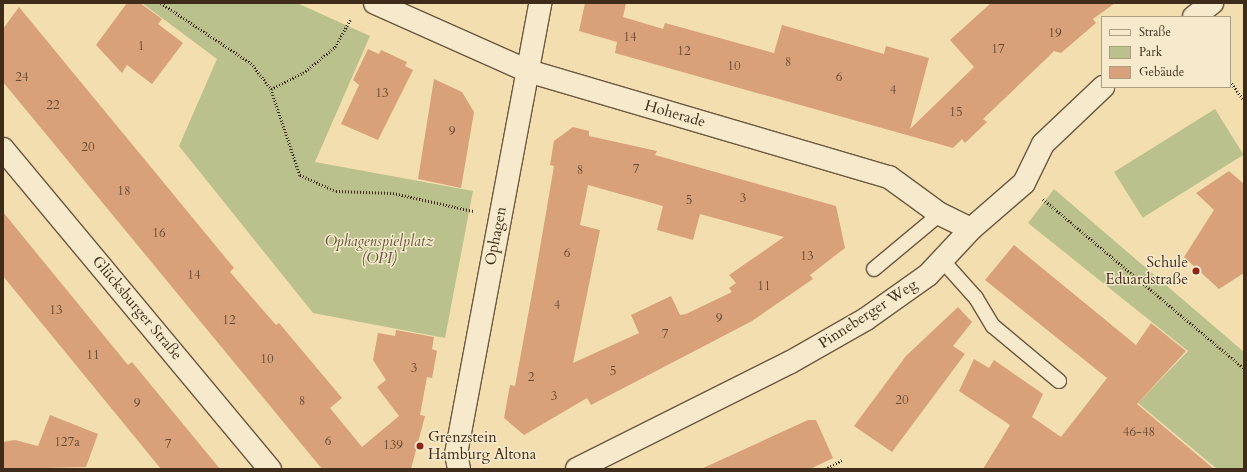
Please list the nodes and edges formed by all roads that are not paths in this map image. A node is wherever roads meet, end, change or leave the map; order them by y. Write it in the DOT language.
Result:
graph roads {
  1 [pos="375,3"];
  2 [pos="540,3"];
  3 [pos="1212,3"];
  4 [pos="1195,16"];
  5 [pos="528,72"];
  6 [pos="1102,88"];
  7 [pos="3,149"];
  8 [pos="940,214"];
  9 [pos="971,229"];
  10 [pos="942,260"];
  11 [pos="874,269"];
  12 [pos="1059,381"];
  13 [pos="270,469"];
  14 [pos="459,469"];
  15 [pos="577,469"];
  1 -- 5 [label="street, Hoherade"];
  2 -- 5 [label="street, Ophagen"];
  3 -- 4 [label="street"];
  5 -- 8 [label="street, Hoherade"];
  5 -- 14 [label="street, Ophagen"];
  6 -- 9 [label="street, Pinneberger Weg"];
  7 -- 13 [label="street, Glücksburger Straße"];
  8 -- 9 [label="street, Hoherade"];
  8 -- 11 [label="lane"];
  9 -- 10 [label="street, Pinneberger Weg"];
  10 -- 12 [label="lane"];
  10 -- 15 [label="street, Pinneberger Weg"];
}
